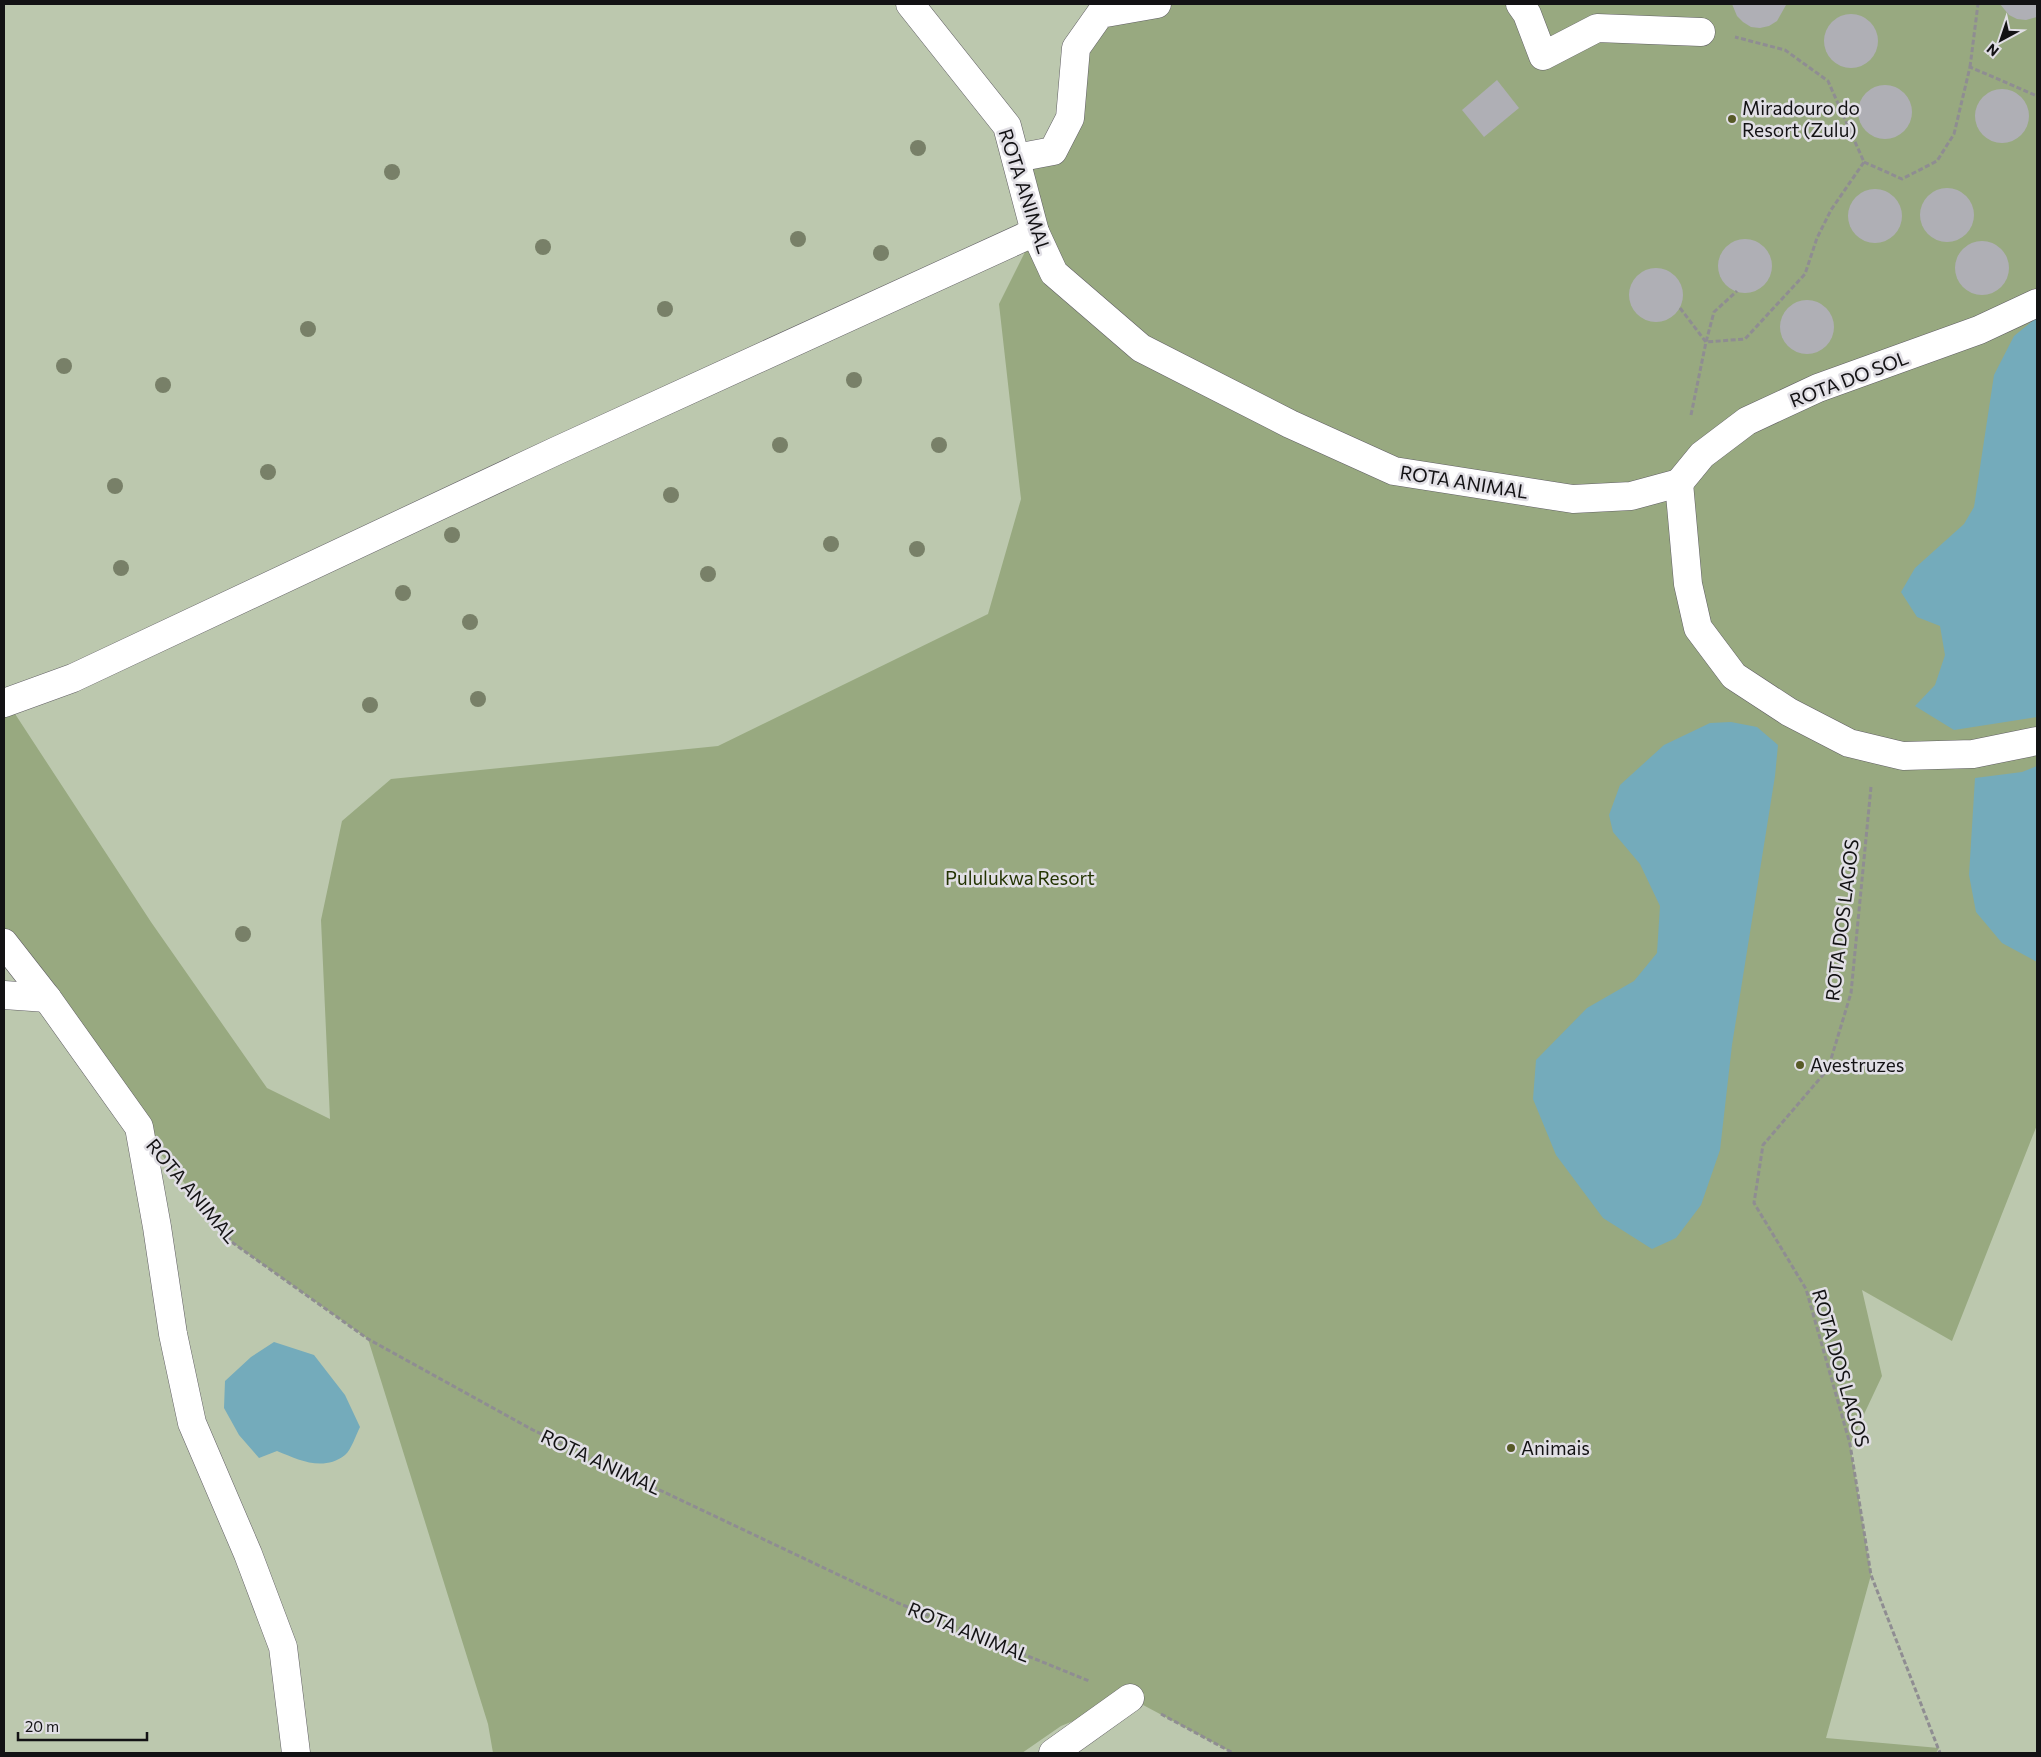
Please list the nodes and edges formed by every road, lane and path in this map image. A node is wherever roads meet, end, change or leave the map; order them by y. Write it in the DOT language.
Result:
graph roads {
  1 [pos="910,4"];
  2 [pos="1156,4"];
  3 [pos="1520,4"];
  4 [pos="1978,4"];
  5 [pos="1702,32"];
  6 [pos="1970,67"];
  7 [pos="2037,96"];
  8 [pos="1016,158"];
  9 [pos="1864,162"];
  10 [pos="1035,232"];
  11 [pos="1737,291"];
  12 [pos="2037,303"];
  13 [pos="1680,308"];
  14 [pos="1706,342"];
  15 [pos="1729,435"];
  16 [pos="1679,483"];
  17 [pos="4,703"];
  18 [pos="2037,741"];
  19 [pos="1875,749"];
  20 [pos="4,943"];
  21 [pos="4,995"];
  22 [pos="46,998"];
  23 [pos="189,1189"];
  24 [pos="1130,1698"];
  25 [pos="296,1753"];
  26 [pos="1054,1753"];
  27 [pos="1233,1753"];
  28 [pos="1940,1753"];
  1 -- 8 [label="street, ROTA ANIMAL"];
  2 -- 8 [label="street"];
  3 -- 5 [label="street"];
  4 -- 6 [label="path"];
  5 -- 9 [label="path"];
  6 -- 7 [label="path"];
  6 -- 9 [label="path"];
  8 -- 10 [label="street, ROTA ANIMAL"];
  9 -- 14 [label="path"];
  10 -- 16 [label="street, ROTA ANIMAL"];
  10 -- 17 [label="street"];
  11 -- 14 [label="path"];
  12 -- 15 [label="street, ROTA DO SOL"];
  13 -- 14 [label="path"];
  14 -- 15 [label="path"];
  15 -- 16 [label="street, ROTA DO SOL"];
  16 -- 19 [label="street"];
  18 -- 19 [label="street"];
  19 -- 28 [label="path, ROTA DOS LAGOS"];
  20 -- 22 [label="street, ROTA ANIMAL"];
  21 -- 22 [label="street"];
  22 -- 25 [label="street, ROTA ANIMAL"];
  23 -- 24 [label="path, ROTA ANIMAL"];
  24 -- 26 [label="street"];
  24 -- 27 [label="path, ROTA ANIMAL"];
}
